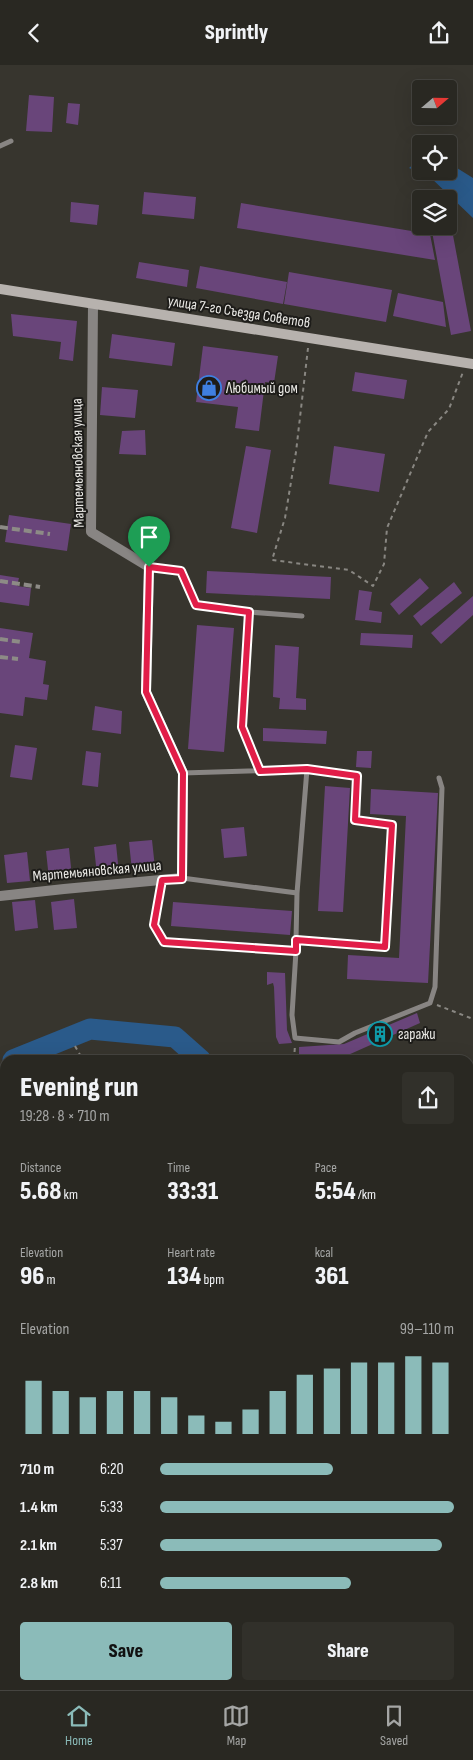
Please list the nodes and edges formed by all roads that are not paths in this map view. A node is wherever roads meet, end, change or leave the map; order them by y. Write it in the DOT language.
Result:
graph roads {
  1 [pos="10,141"];
  2 [pos="0,146"];
  3 [pos="0,289"];
  4 [pos="93,304"];
  5 [pos="470,364"];
  6 [pos="149,567"];
  7 [pos="249,612"];
  8 [pos="302,616"];
  9 [pos="307,769"];
  10 [pos="260,771"];
  11 [pos="183,773"];
  12 [pos="439,777"];
  13 [pos="182,879"];
  14 [pos="162,880"];
  15 [pos="297,893"];
  16 [pos="0,897"];
  17 [pos="296,940"];
  18 [pos="296,951"];
  1 -- 2 [label="lane"];
  3 -- 4 [label="street, улица 7-го Съезда Советов"];
  4 -- 5 [label="street, улица 7-го Съезда Советов"];
  4 -- 6 [label="street, Мартемьяновская улица"];
  6 -- 7 [label="lane"];
  6 -- 11 [label="street, Мартемьяновская улица"];
  7 -- 8 [label="lane"];
  7 -- 10 [label="lane"];
  9 -- 10 [label="lane"];
  9 -- 15 [label="lane"];
  9 -- 17 [label="lane"];
  10 -- 11 [label="lane"];
  11 -- 13 [label="street, Мартемьяновская улица"];
  12 -- 18 [label="lane"];
  13 -- 14 [label="street, Мартемьяновская улица"];
  13 -- 15 [label="lane"];
  14 -- 16 [label="street, Мартемьяновская улица"];
  14 -- 18 [label="lane"];
  15 -- 17 [label="lane"];
  17 -- 18 [label="lane"];
}
